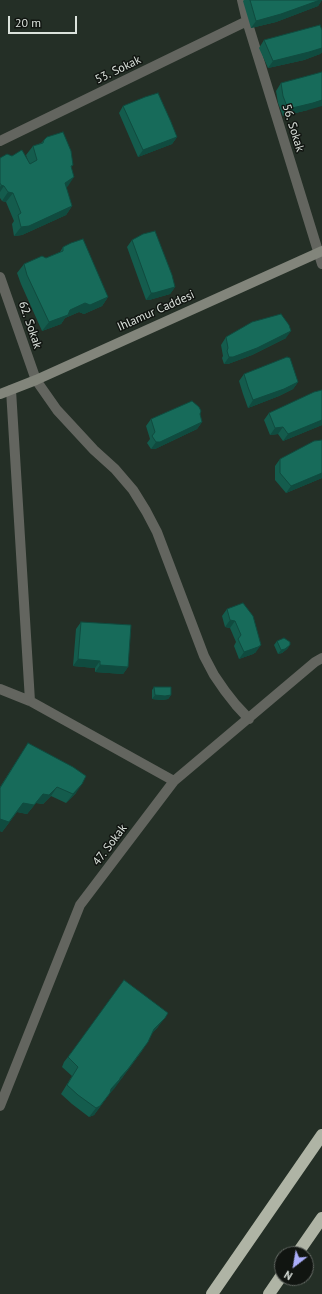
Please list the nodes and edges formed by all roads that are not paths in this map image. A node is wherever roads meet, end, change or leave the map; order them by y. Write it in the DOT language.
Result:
graph roads {
  1 [pos="242,0"];
  2 [pos="247,21"];
  3 [pos="0,141"];
  4 [pos="320,251"];
  5 [pos="322,264"];
  6 [pos="0,277"];
  7 [pos="36,380"];
  8 [pos="10,390"];
  9 [pos="0,394"];
  10 [pos="322,658"];
  11 [pos="0,689"];
  12 [pos="30,701"];
  13 [pos="249,719"];
  14 [pos="174,781"];
  15 [pos="0,1106"];
  16 [pos="322,1135"];
  17 [pos="322,1218"];
  18 [pos="303,1246"];
  19 [pos="212,1294"];
  1 -- 2 [label="street, 56. Sokak"];
  2 -- 3 [label="street, 53. Sokak"];
  2 -- 4 [label="street, 56. Sokak"];
  4 -- 5 [label="street, 56. Sokak"];
  4 -- 7 [label="street, Ihlamur Caddesi"];
  6 -- 7 [label="street, 62. Sokak"];
  7 -- 8 [label="street, Ihlamur Caddesi"];
  7 -- 13 [label="street, 62. Sokak"];
  8 -- 9 [label="street, Ihlamur Caddesi"];
  8 -- 12 [label="street"];
  10 -- 13 [label="street, 47. Sokak"];
  11 -- 12 [label="street"];
  12 -- 14 [label="street"];
  13 -- 14 [label="street, 47. Sokak"];
  14 -- 15 [label="street, 47. Sokak"];
  16 -- 19 [label="highway"];
  17 -- 18 [label="highway"];
}
